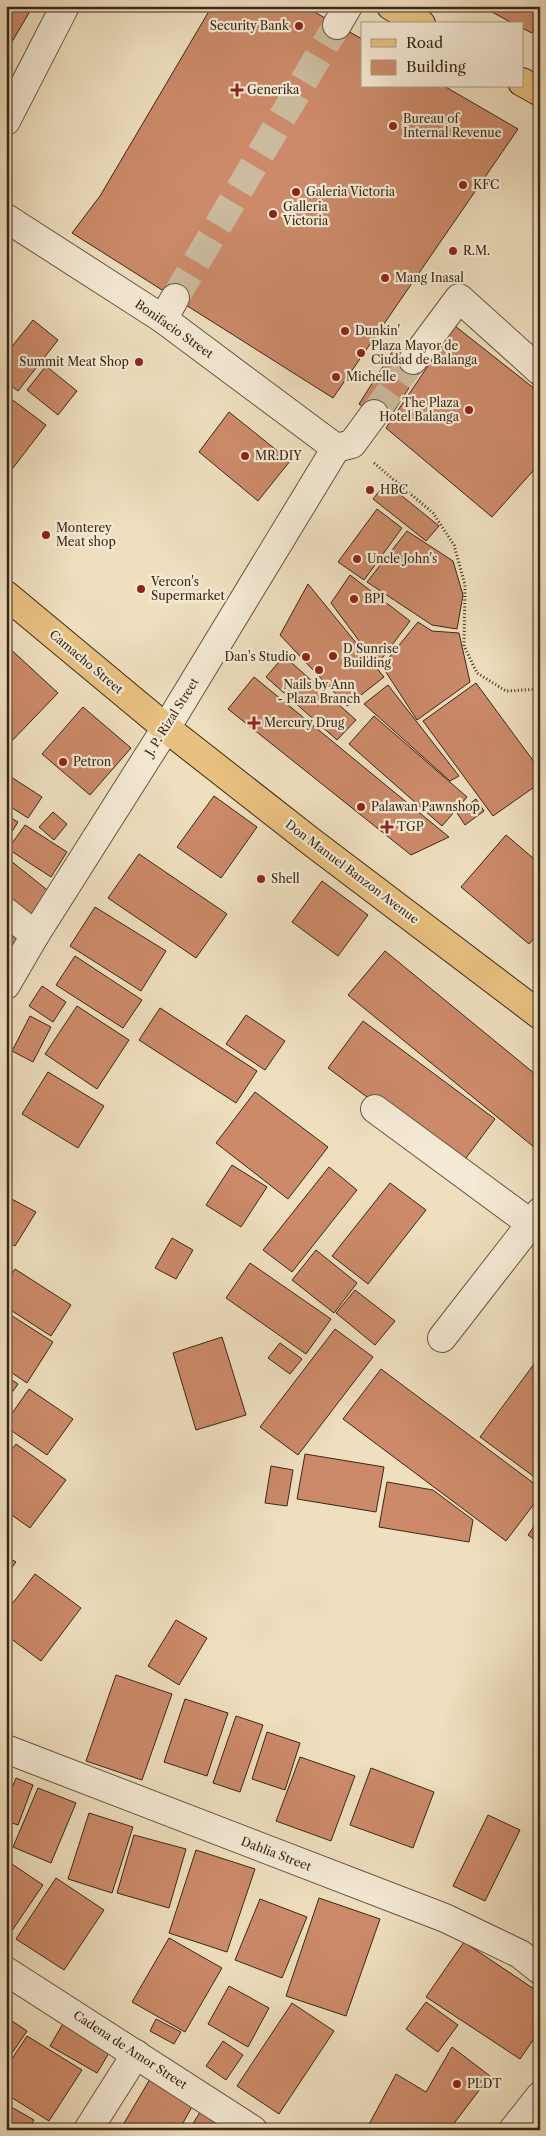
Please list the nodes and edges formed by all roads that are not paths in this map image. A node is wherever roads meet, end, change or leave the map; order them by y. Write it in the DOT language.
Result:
graph roads {
  1 [pos="65,6"];
  2 [pos="391,6"];
  3 [pos="419,22"];
  4 [pos="524,83"];
  5 [pos="540,92"];
  6 [pos="6,122"];
  7 [pos="6,218"];
  8 [pos="413,360"];
  9 [pos="540,371"];
  10 [pos="374,414"];
  11 [pos="344,446"];
  12 [pos="6,596"];
  13 [pos="166,728"];
  14 [pos="6,912"];
  15 [pos="35,935"];
  16 [pos="6,985"];
  17 [pos="540,1015"];
  18 [pos="375,1109"];
  19 [pos="535,1218"];
  20 [pos="442,1338"];
  21 [pos="6,1749"];
  22 [pos="540,1970"];
  23 [pos="6,1971"];
  24 [pos="136,2054"];
  25 [pos="540,2096"];
  26 [pos="88,2130"];
  27 [pos="253,2130"];
  28 [pos="513,2130"];
  1 -- 6 [label="street"];
  2 -- 3 [label="main road"];
  4 -- 5 [label="main road"];
  7 -- 11 [label="street, Bonifacio Street"];
  8 -- 9 [label="street"];
  10 -- 11 [label="street, J. P. Rizal Street"];
  11 -- 13 [label="street, J. P. Rizal Street"];
  12 -- 13 [label="main road, Camacho Street"];
  13 -- 15 [label="street, J. P. Rizal Street"];
  13 -- 17 [label="main road, Don Manuel Banzon Avenue"];
  14 -- 15 [label="street"];
  15 -- 16 [label="street, J. P. Rizal Street"];
  18 -- 19 [label="street"];
  19 -- 20 [label="street"];
  21 -- 22 [label="street, Dahlia Street"];
  23 -- 24 [label="street, Cadena de Amor Street"];
  24 -- 26 [label="street"];
  24 -- 27 [label="street, Cadena de Amor Street"];
  25 -- 28 [label="street"];
}
